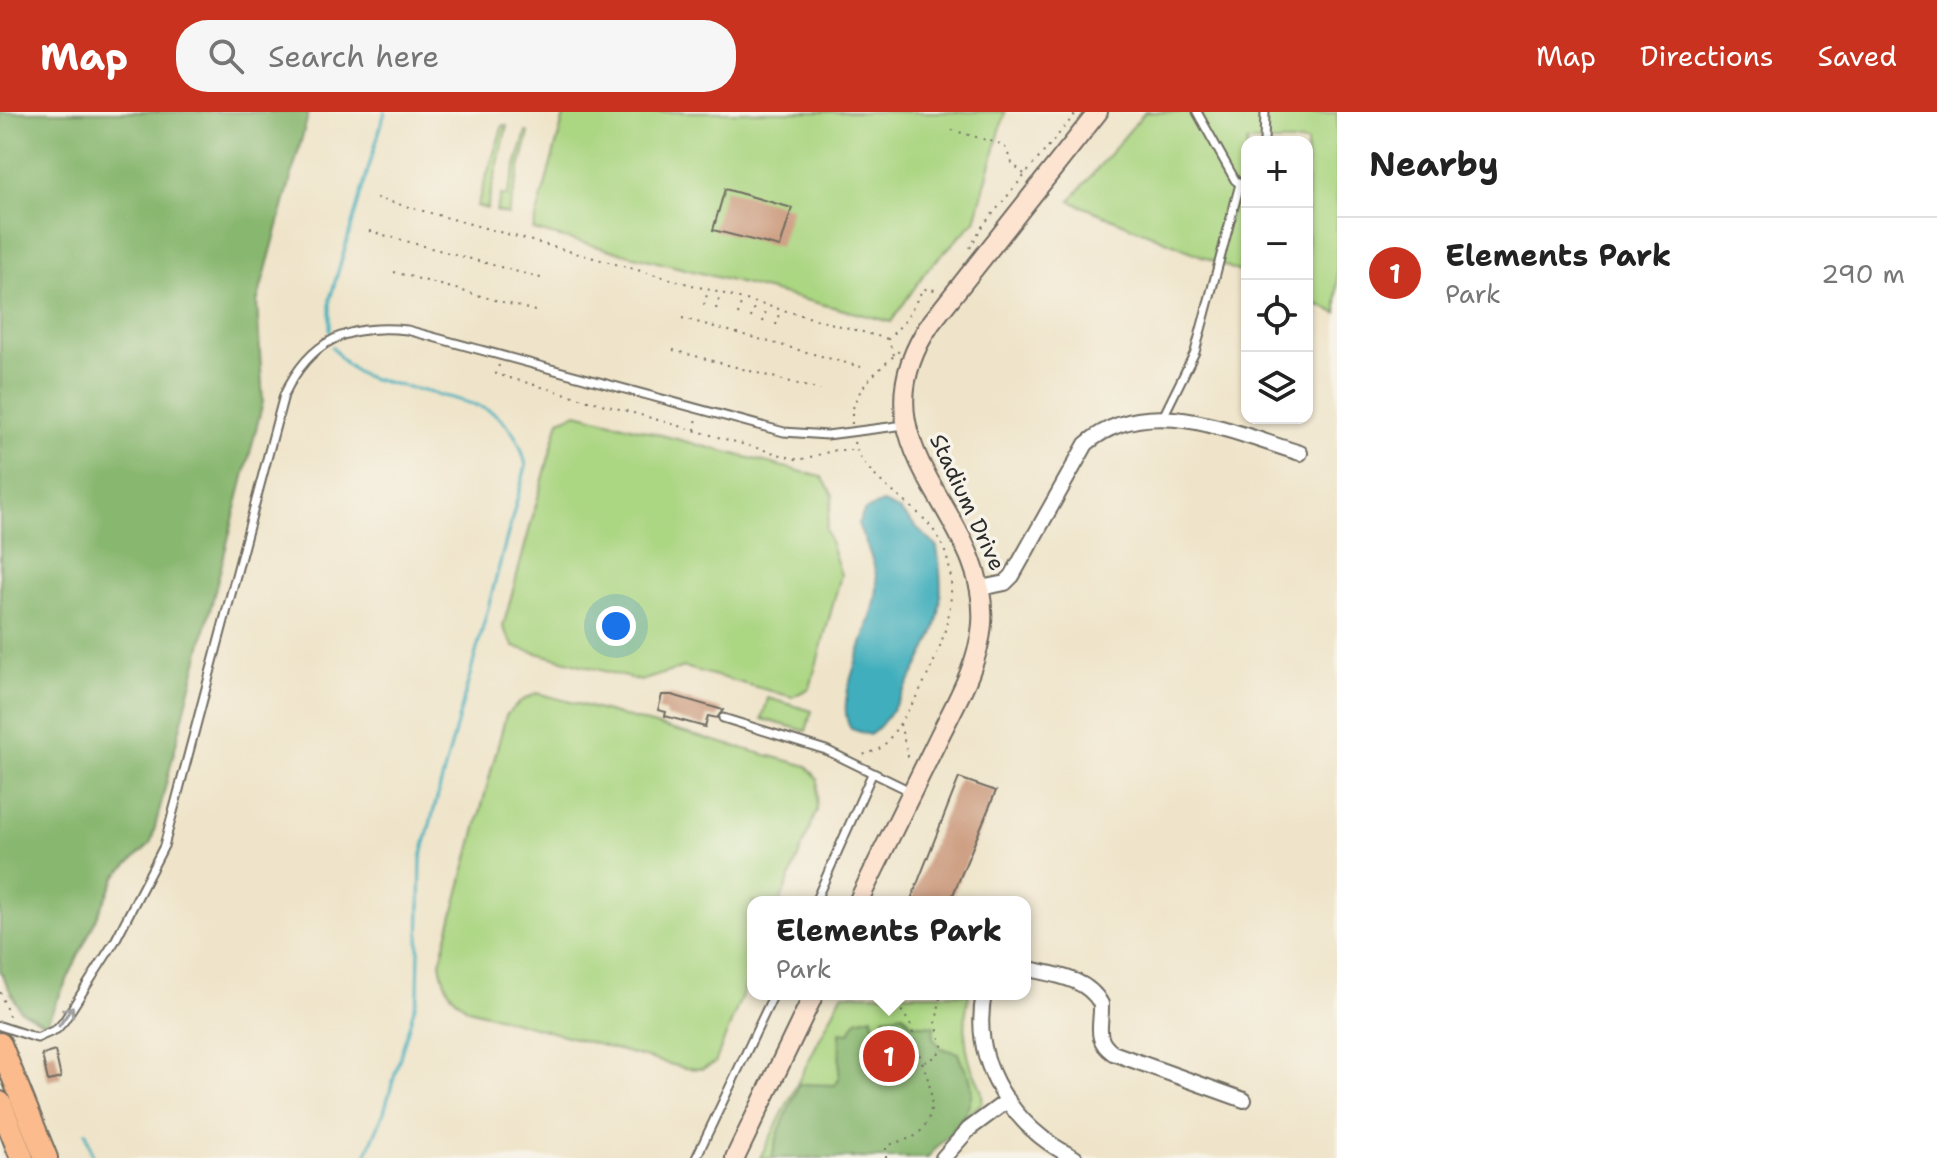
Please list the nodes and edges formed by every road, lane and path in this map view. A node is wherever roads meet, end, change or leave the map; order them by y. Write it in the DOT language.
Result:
graph roads {
  1 [pos="1098,112"];
  2 [pos="1197,112"];
  3 [pos="1265,112"];
  4 [pos="952,130"];
  5 [pos="1264,136"];
  6 [pos="1025,175"];
  7 [pos="1241,177"];
  8 [pos="1241,191"];
  9 [pos="376,198"];
  10 [pos="369,231"];
  11 [pos="394,272"];
  12 [pos="544,279"];
  13 [pos="708,289"];
  14 [pos="939,291"];
  15 [pos="721,293"];
  16 [pos="743,299"];
  17 [pos="755,302"];
  18 [pos="704,305"];
  19 [pos="767,306"];
  20 [pos="716,309"];
  21 [pos="780,309"];
  22 [pos="535,311"];
  23 [pos="738,315"];
  24 [pos="682,318"];
  25 [pos="751,318"];
  26 [pos="763,322"];
  27 [pos="776,325"];
  28 [pos="888,339"];
  29 [pos="673,350"];
  30 [pos="525,351"];
  31 [pos="894,356"];
  32 [pos="512,357"];
  33 [pos="500,360"];
  34 [pos="861,367"];
  35 [pos="820,390"];
  36 [pos="698,416"];
  37 [pos="1162,419"];
  38 [pos="908,424"];
  39 [pos="695,431"];
  40 [pos="853,441"];
  41 [pos="856,450"];
  42 [pos="1300,453"];
  43 [pos="981,588"];
  44 [pos="723,718"];
  45 [pos="900,722"];
  46 [pos="857,756"];
  47 [pos="922,771"];
  48 [pos="872,774"];
  49 [pos="912,792"];
  50 [pos="818,896"];
  51 [pos="861,896"];
  52 [pos="1031,970"];
  53 [pos="0,992"];
  54 [pos="771,1000"];
  55 [pos="811,1000"];
  56 [pos="899,1000"];
  57 [pos="940,1000"];
  58 [pos="983,1000"];
  59 [pos="0,1026"];
  60 [pos="8,1038"];
  61 [pos="925,1063"];
  62 [pos="1008,1100"];
  63 [pos="1244,1100"];
  64 [pos="0,1103"];
  65 [pos="22,1158"];
  66 [pos="46,1158"];
  67 [pos="696,1158"];
  68 [pos="735,1158"];
  69 [pos="886,1158"];
  70 [pos="943,1158"];
  71 [pos="1075,1158"];
  1 -- 38 [label="main road, Stadium Drive"];
  2 -- 7 [label="lane"];
  3 -- 5 [label="lane"];
  4 -- 6 [label="path"];
  8 -- 37 [label="lane"];
  9 -- 13 [label="path"];
  10 -- 12 [label="path"];
  11 -- 22 [label="path"];
  13 -- 15 [label="path"];
  13 -- 18 [label="path"];
  14 -- 28 [label="path"];
  15 -- 16 [label="path"];
  15 -- 20 [label="path"];
  16 -- 17 [label="path"];
  16 -- 23 [label="path"];
  17 -- 19 [label="path"];
  17 -- 25 [label="path"];
  19 -- 21 [label="path"];
  19 -- 26 [label="path"];
  21 -- 27 [label="path"];
  21 -- 28 [label="path"];
  24 -- 34 [label="path"];
  28 -- 31 [label="path"];
  29 -- 35 [label="path"];
  30 -- 32 [label="lane"];
  32 -- 38 [label="lane"];
  60 -- 32 [label="lane, one-way"];
  33 -- 39 [label="path"];
  36 -- 39 [label="path"];
  37 -- 42 [label="street"];
  37 -- 43 [label="street"];
  38 -- 43 [label="main road, Stadium Drive"];
  39 -- 41 [label="path"];
  40 -- 41 [label="path"];
  41 -- 45 [label="path"];
  43 -- 47 [label="main road, Stadium Drive"];
  44 -- 48 [label="lane"];
  45 -- 46 [label="path"];
  45 -- 47 [label="path"];
  47 -- 49 [label="main road, Stadium Drive"];
  48 -- 49 [label="lane"];
  48 -- 50 [label="lane"];
  49 -- 51 [label="main road, Stadium Drive"];
  52 -- 63 [label="street"];
  53 -- 60 [label="path"];
  54 -- 67 [label="lane"];
  55 -- 68 [label="main road"];
  56 -- 61 [label="path"];
  57 -- 61 [label="path"];
  58 -- 62 [label="street"];
  59 -- 60 [label="lane"];
  60 -- 66 [label="highway"];
  61 -- 69 [label="path"];
  62 -- 70 [label="street"];
  62 -- 71 [label="street"];
  64 -- 65 [label="highway"];
}
